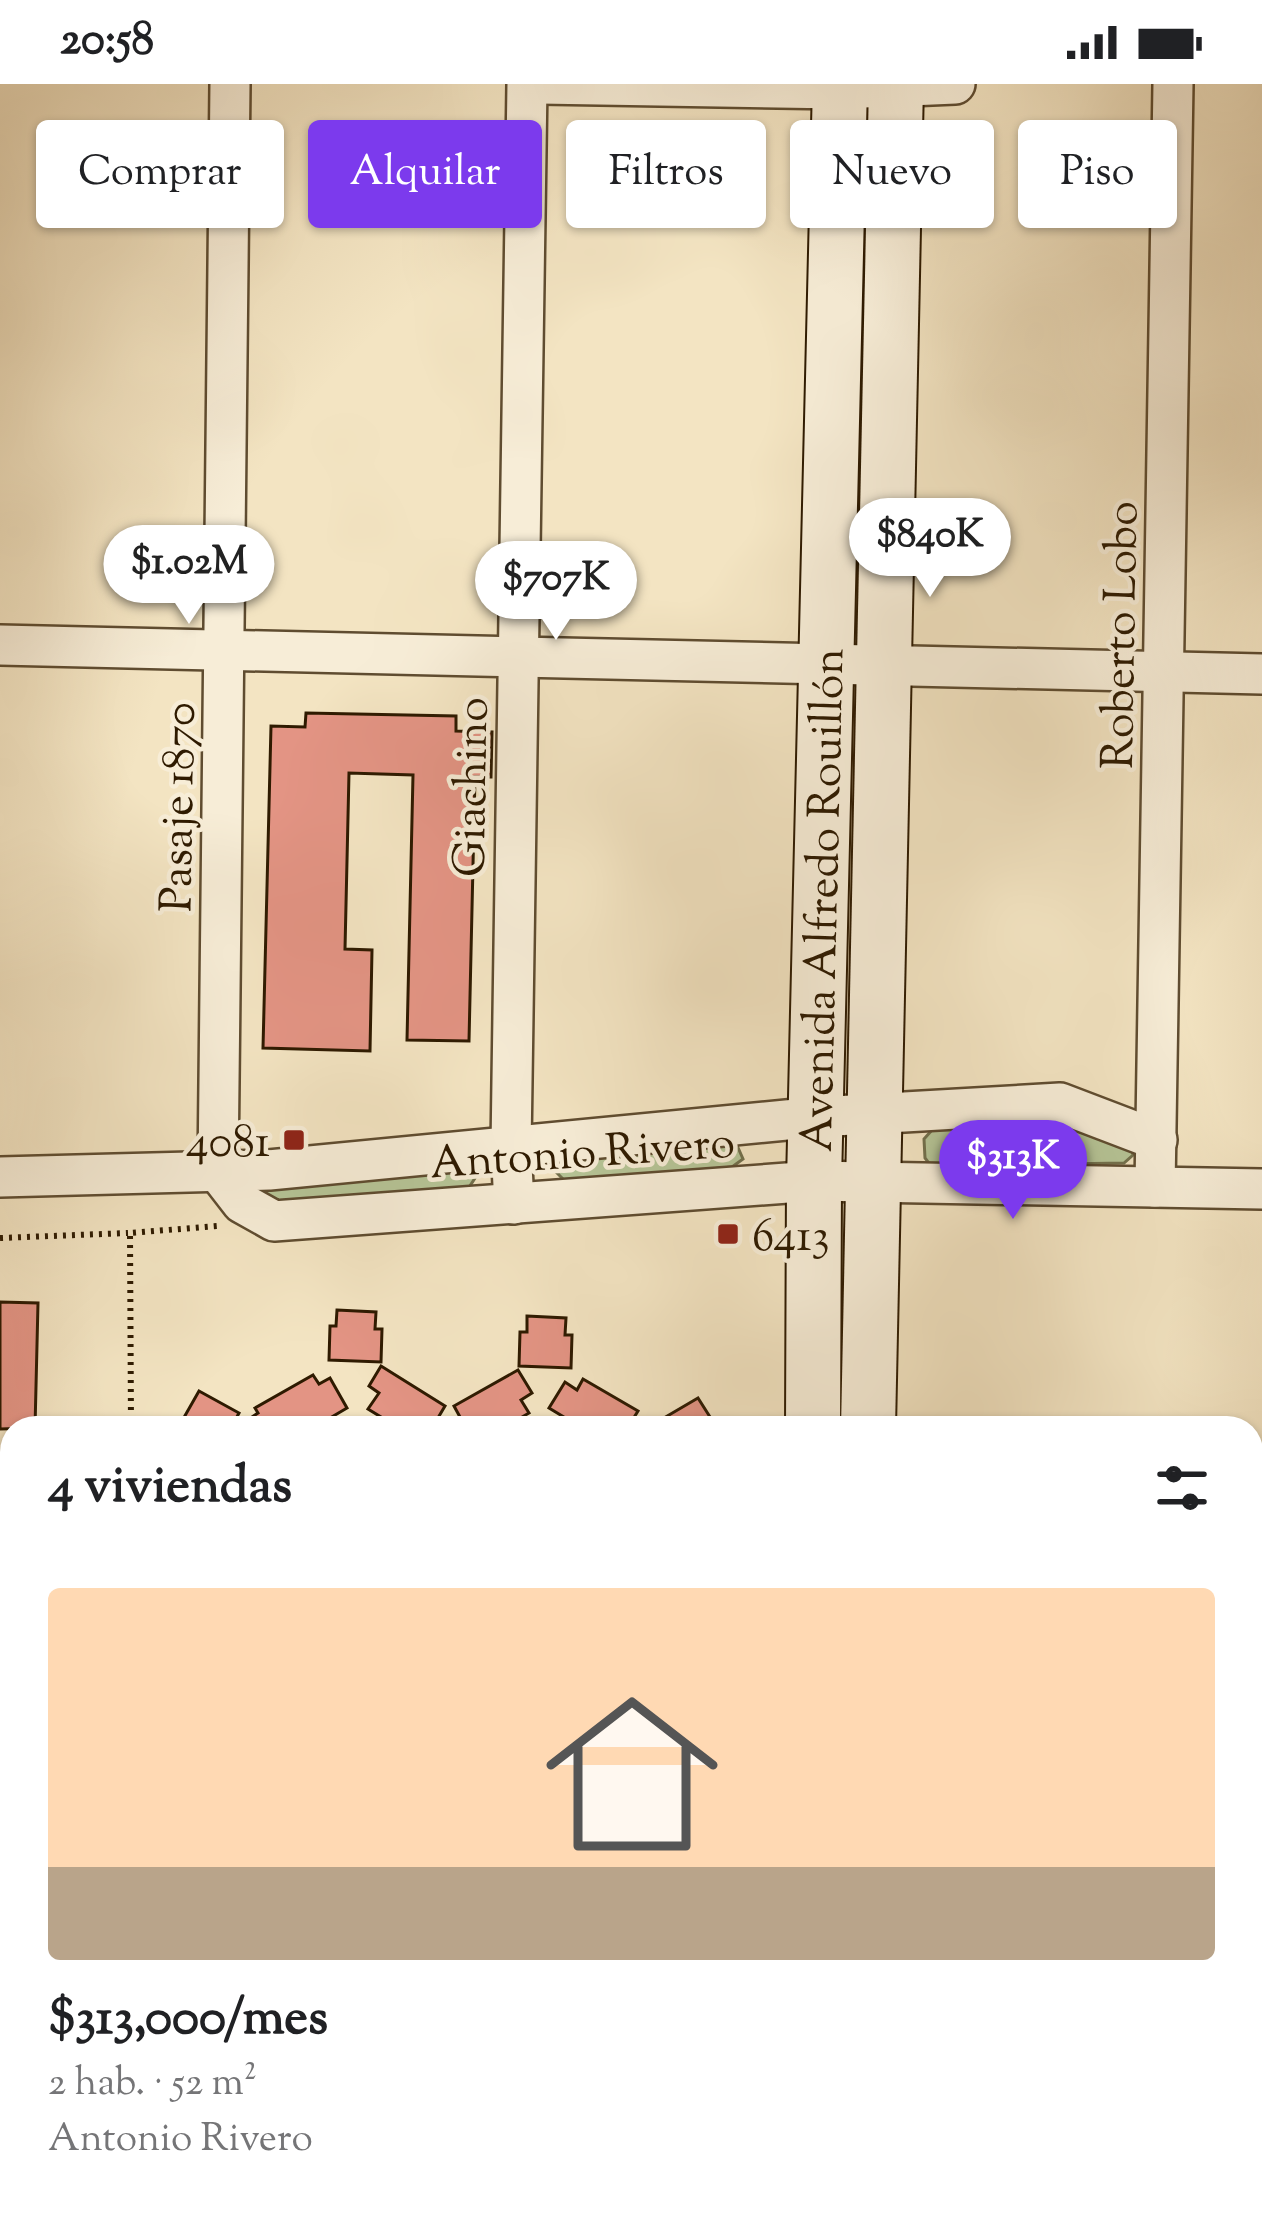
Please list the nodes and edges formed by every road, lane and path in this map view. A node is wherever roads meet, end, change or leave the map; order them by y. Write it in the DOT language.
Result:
graph roads {
  1 [pos="230,84"];
  2 [pos="527,84"];
  3 [pos="540,84"];
  4 [pos="955,84"];
  5 [pos="1173,84"];
  6 [pos="840,86"];
  7 [pos="896,86"];
  8 [pos="0,645"];
  9 [pos="226,650"];
  10 [pos="519,657"];
  11 [pos="827,664"];
  12 [pos="884,665"];
  13 [pos="1166,671"];
  14 [pos="1262,674"];
  15 [pos="874,1115"];
  16 [pos="817,1118"];
  17 [pos="1157,1140"];
  18 [pos="511,1147"];
  19 [pos="218,1172"];
  20 [pos="0,1177"];
  21 [pos="814,1181"];
  22 [pos="873,1182"];
  23 [pos="1155,1187"];
  24 [pos="1262,1189"];
  25 [pos="514,1204"];
  26 [pos="274,1221"];
  27 [pos="130,1233"];
  28 [pos="0,1238"];
  29 [pos="131,1416"];
  30 [pos="813,1416"];
  31 [pos="868,1416"];
  1 -- 9 [label="street, Pasaje 1870"];
  2 -- 10 [label="street, Giachino"];
  3 -- 6 [label="street"];
  4 -- 7 [label="street"];
  5 -- 13 [label="street, Roberto Lobo"];
  6 -- 7 [label="street"];
  6 -- 11 [label="street, Avenida Alfredo Rouillón"];
  7 -- 12 [label="street, Avenida Alfredo Rouillón"];
  8 -- 9 [label="street"];
  9 -- 10 [label="street"];
  9 -- 19 [label="street, Pasaje 1870"];
  10 -- 11 [label="street"];
  10 -- 18 [label="street, Giachino"];
  11 -- 12 [label="street"];
  11 -- 16 [label="street, Avenida Alfredo Rouillón"];
  12 -- 13 [label="street"];
  12 -- 15 [label="street, Avenida Alfredo Rouillón"];
  13 -- 14 [label="street"];
  13 -- 17 [label="street, Roberto Lobo"];
  15 -- 16 [label="street, Antonio Rivero"];
  15 -- 17 [label="street, Antonio Rivero"];
  15 -- 22 [label="street, Avenida Alfredo Rouillón"];
  16 -- 18 [label="street, Antonio Rivero"];
  16 -- 21 [label="street, Avenida Alfredo Rouillón"];
  17 -- 23 [label="street, Roberto Lobo"];
  18 -- 19 [label="street, Antonio Rivero"];
  18 -- 25 [label="street, Giachino"];
  19 -- 20 [label="street, Antonio Rivero"];
  19 -- 26 [label="street"];
  21 -- 22 [label="street, Antonio Rivero"];
  21 -- 25 [label="street, Antonio Rivero"];
  21 -- 30 [label="street, Avenida Alfredo Rouillón"];
  22 -- 23 [label="street, Antonio Rivero"];
  22 -- 31 [label="street, Avenida Alfredo Rouillón"];
  23 -- 24 [label="street, Antonio Rivero"];
  25 -- 26 [label="street, Antonio Rivero"];
  26 -- 27 [label="path"];
  27 -- 28 [label="path"];
  27 -- 29 [label="path"];
}
